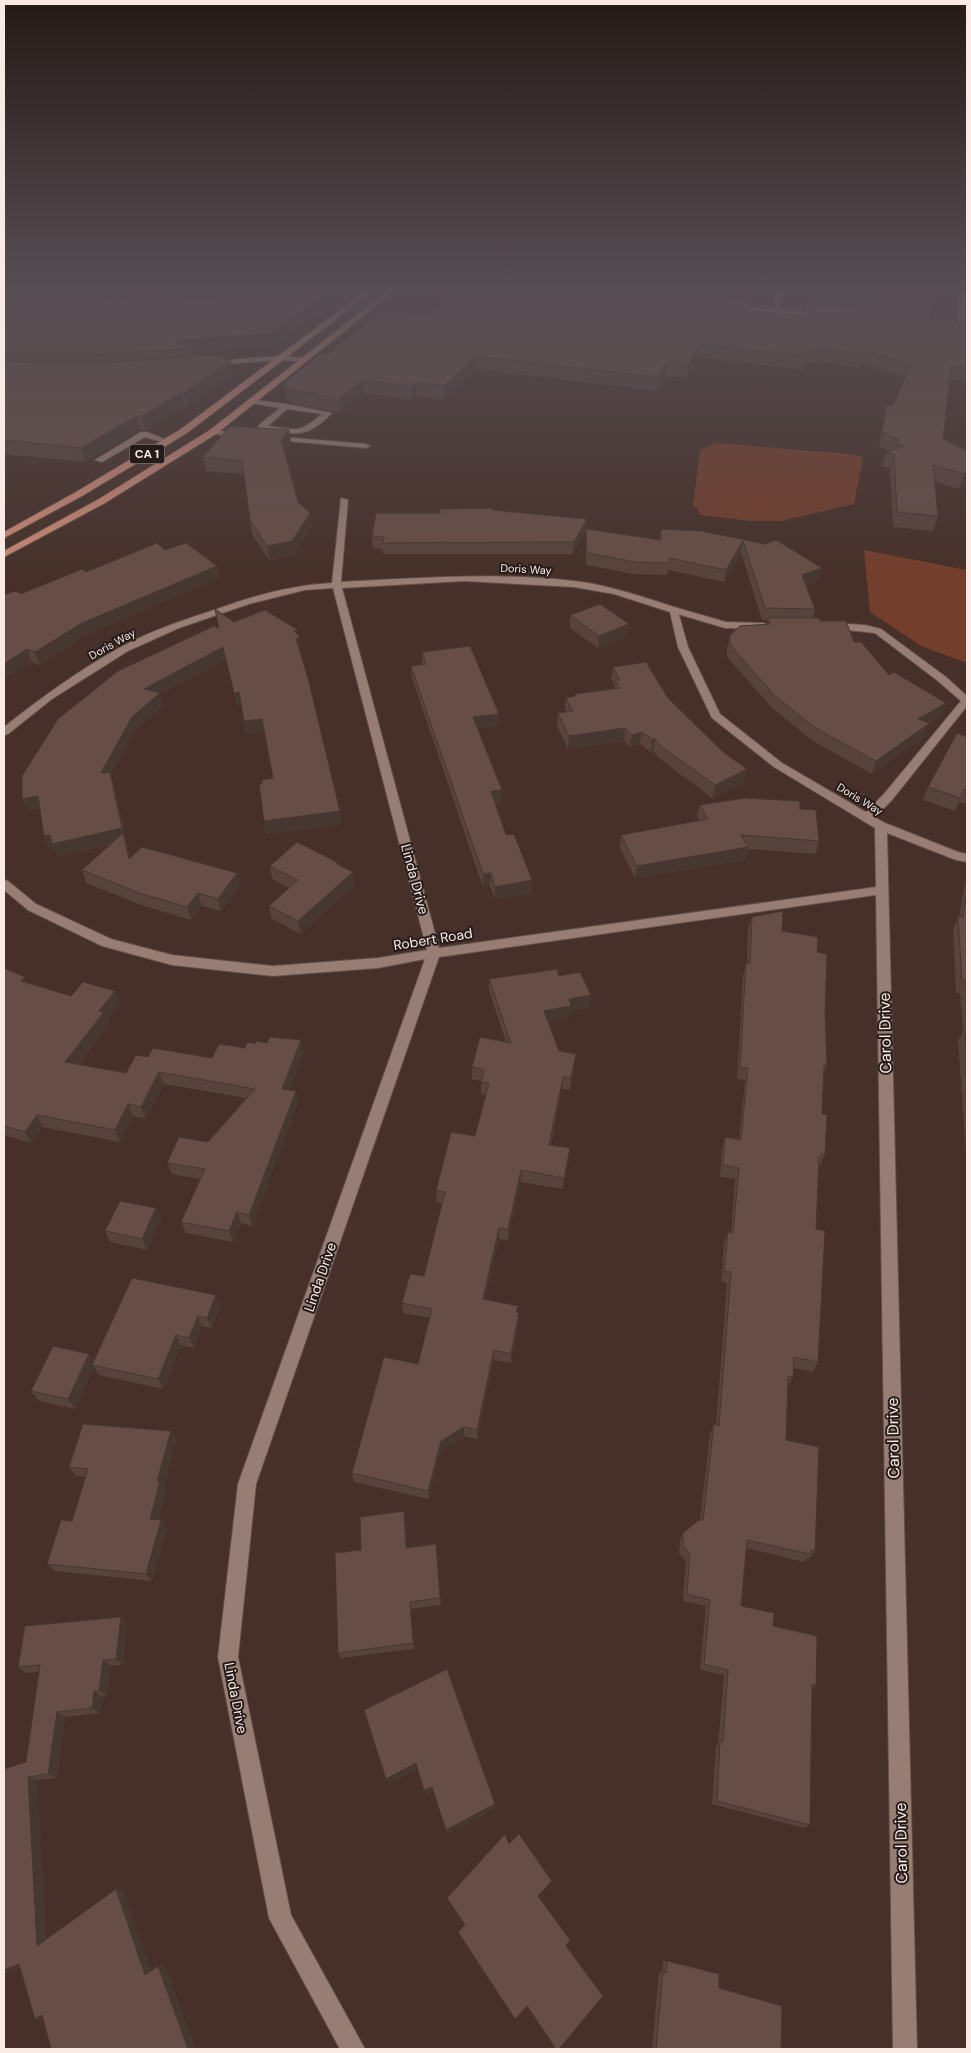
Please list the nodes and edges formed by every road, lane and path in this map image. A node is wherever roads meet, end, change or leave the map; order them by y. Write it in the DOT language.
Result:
graph roads {
  1 [pos="245,385"];
  2 [pos="273,385"];
  3 [pos="252,401"];
  4 [pos="286,406"];
  5 [pos="213,432"];
  6 [pos="252,436"];
  7 [pos="271,438"];
  8 [pos="168,442"];
  9 [pos="366,446"];
  10 [pos="99,460"];
  11 [pos="344,500"];
  12 [pos="4,535"];
  13 [pos="4,554"];
  14 [pos="336,584"];
  15 [pos="674,610"];
  16 [pos="779,626"];
  17 [pos="816,626"];
  18 [pos="967,701"];
  19 [pos="4,732"];
  20 [pos="874,822"];
  21 [pos="967,858"];
  22 [pos="4,884"];
  23 [pos="882,890"];
  24 [pos="434,953"];
  25 [pos="353,2049"];
  26 [pos="905,2049"];
  1 -- 8 [label="highway, CA 1"];
  2 -- 3 [label="highway, CA 1"];
  3 -- 4 [label="street"];
  3 -- 5 [label="highway, CA 1"];
  4 -- 4 [label="street"];
  5 -- 6 [label="street"];
  5 -- 13 [label="highway, CA 1"];
  7 -- 9 [label="street"];
  8 -- 10 [label="street"];
  8 -- 12 [label="highway, CA 1"];
  11 -- 14 [label="street, Linda Drive"];
  14 -- 15 [label="street, Doris Way"];
  14 -- 19 [label="street, Doris Way"];
  14 -- 24 [label="street, Linda Drive"];
  15 -- 16 [label="street"];
  15 -- 20 [label="street, Doris Way"];
  17 -- 18 [label="street"];
  18 -- 20 [label="street"];
  20 -- 21 [label="street, Doris Way"];
  20 -- 23 [label="street, Carol Drive"];
  22 -- 24 [label="street, Robert Road"];
  23 -- 24 [label="street, Robert Road"];
  23 -- 26 [label="street, Carol Drive"];
  24 -- 25 [label="street, Linda Drive"];
}
